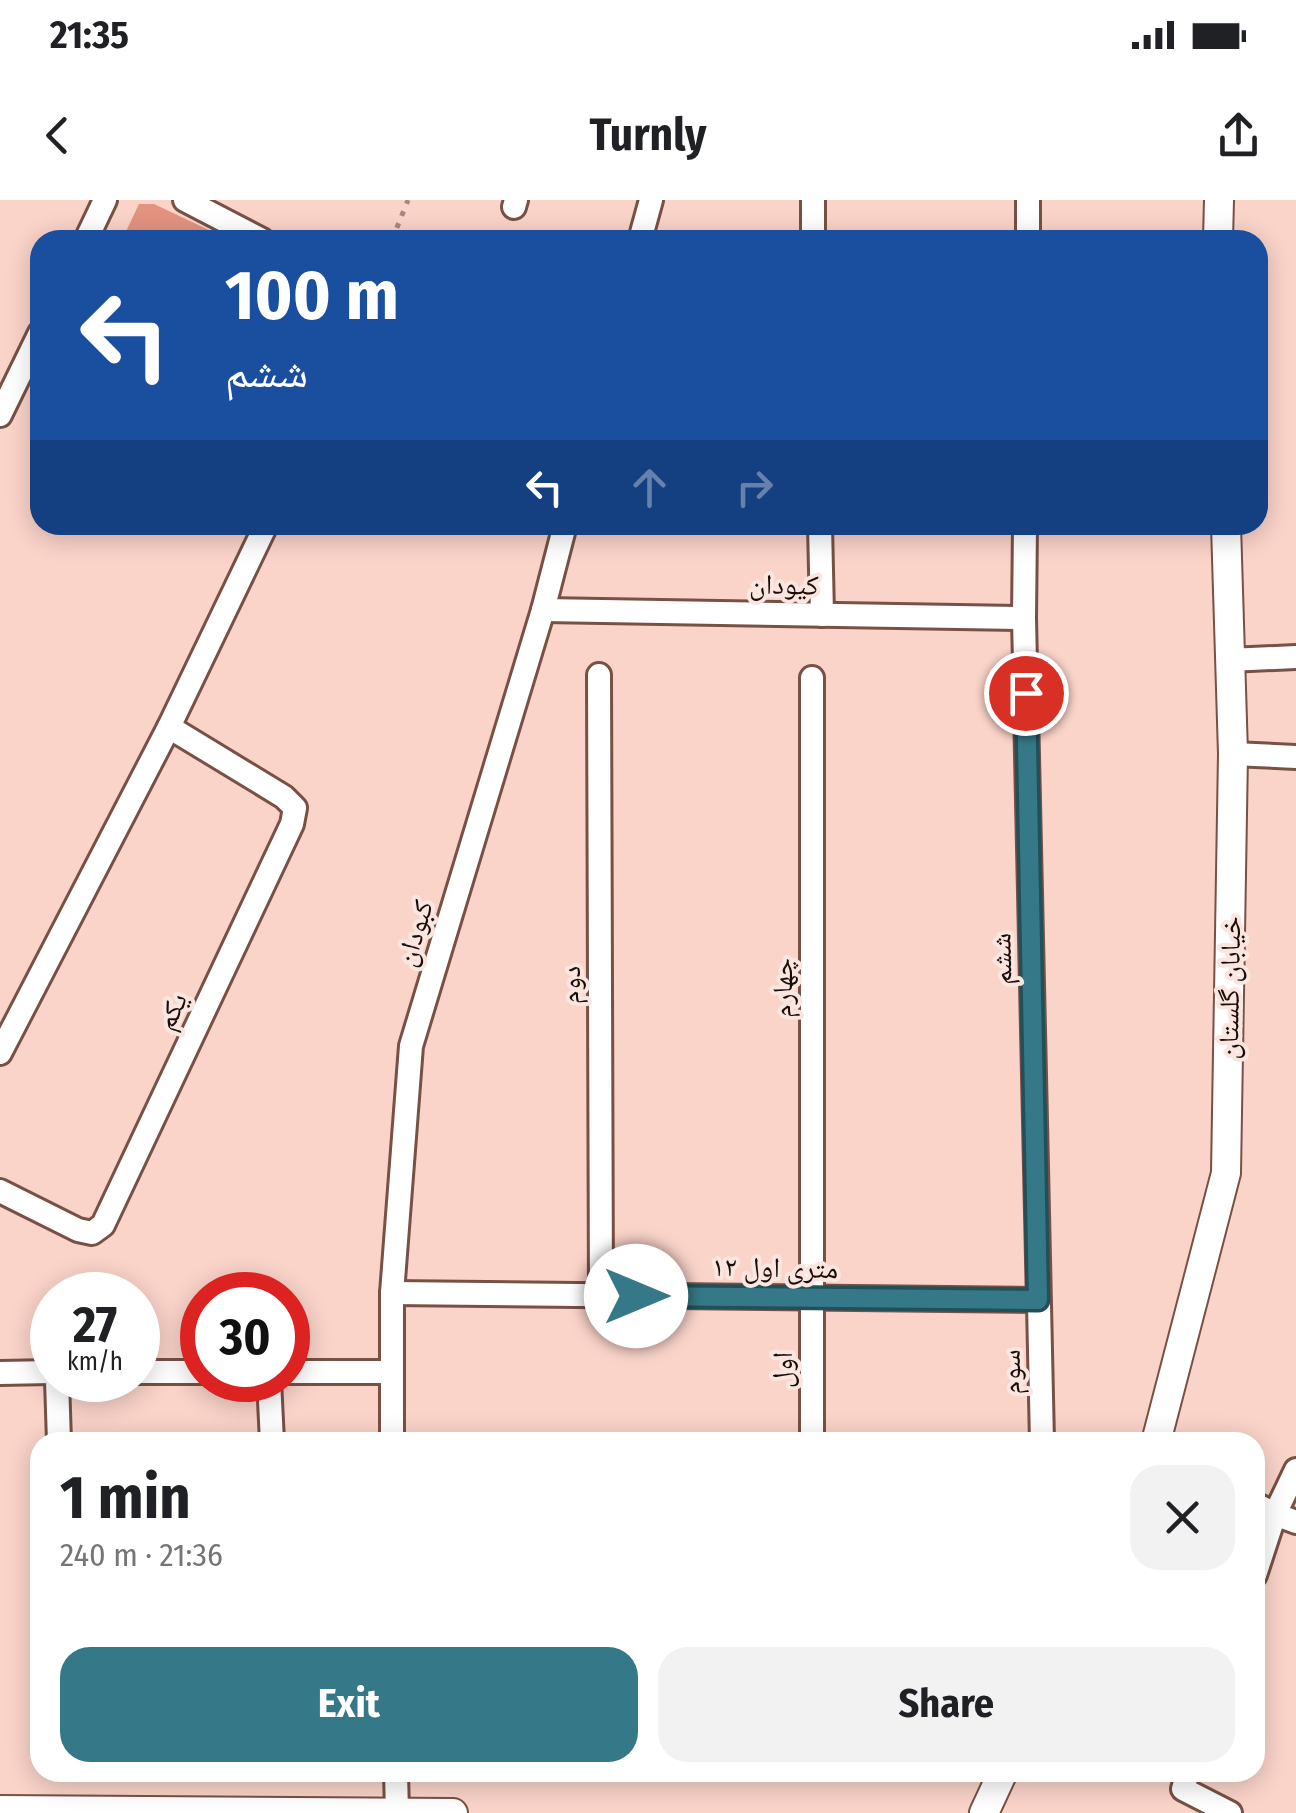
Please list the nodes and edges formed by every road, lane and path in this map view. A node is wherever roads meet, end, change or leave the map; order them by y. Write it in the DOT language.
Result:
graph roads {
  1 [pos="105,200"];
  2 [pos="185,200"];
  3 [pos="408,200"];
  4 [pos="651,200"];
  5 [pos="812,200"];
  6 [pos="1028,200"];
  7 [pos="1232,200"];
  8 [pos="1218,222"];
  9 [pos="91,230"];
  10 [pos="243,230"];
  11 [pos="396,230"];
  12 [pos="643,230"];
  13 [pos="814,230"];
  14 [pos="1028,230"];
  15 [pos="30,354"];
  16 [pos="0,415"];
  17 [pos="261,535"];
  18 [pos="563,535"];
  19 [pos="820,535"];
  20 [pos="1025,535"];
  21 [pos="1226,535"];
  22 [pos="543,610"];
  23 [pos="822,614"];
  24 [pos="1024,618"];
  25 [pos="1296,657"];
  26 [pos="1229,660"];
  27 [pos="599,675"];
  28 [pos="812,678"];
  29 [pos="170,727"];
  30 [pos="1232,754"];
  31 [pos="1296,757"];
  32 [pos="0,1054"];
  33 [pos="0,1191"];
  34 [pos="392,1293"];
  35 [pos="601,1295"];
  36 [pos="812,1297"];
  37 [pos="1038,1300"];
  38 [pos="30,1372"];
  39 [pos="310,1372"];
  40 [pos="391,1372"];
  41 [pos="0,1373"];
  42 [pos="58,1402"];
  43 [pos="271,1402"];
  44 [pos="59,1432"];
  45 [pos="272,1432"];
  46 [pos="392,1432"];
  47 [pos="812,1432"];
  48 [pos="1042,1432"];
  49 [pos="1159,1432"];
  50 [pos="1296,1470"];
  51 [pos="1276,1513"];
  52 [pos="1265,1545"];
  53 [pos="396,1782"];
  54 [pos="998,1782"];
  55 [pos="1185,1782"];
  56 [pos="0,1810"];
  57 [pos="251,1812"];
  58 [pos="397,1812"];
  59 [pos="453,1813"];
  60 [pos="984,1813"];
  61 [pos="1230,1813"];
  1 -- 9 [label="street"];
  2 -- 10 [label="street"];
  3 -- 11 [label="path"];
  4 -- 12 [label="street"];
  5 -- 13 [label="street"];
  6 -- 14 [label="street"];
  7 -- 8 [label="street"];
  15 -- 16 [label="street"];
  17 -- 29 [label="street"];
  18 -- 22 [label="street, کبودان"];
  19 -- 23 [label="street"];
  20 -- 24 [label="street"];
  21 -- 26 [label="street, خیابان گلستان"];
  22 -- 23 [label="street, کیودان"];
  22 -- 34 [label="street, کبودان"];
  23 -- 24 [label="street, کیودان"];
  24 -- 37 [label="street, ششم"];
  25 -- 26 [label="street"];
  26 -- 30 [label="street, خیابان گلستان"];
  27 -- 35 [label="street, دوم"];
  28 -- 36 [label="street, چهارم"];
  29 -- 32 [label="street"];
  29 -- 33 [label="street, یکم"];
  30 -- 31 [label="street"];
  30 -- 49 [label="street, خیابان گلستان"];
  34 -- 35 [label="street, ۱۲ متری اول"];
  34 -- 40 [label="street, کبودان"];
  35 -- 36 [label="street, ۱۲ متری اول"];
  36 -- 37 [label="street, ۱۲ متری اول"];
  36 -- 47 [label="street, اول"];
  37 -- 48 [label="street, سوم"];
  38 -- 41 [label="street"];
  39 -- 40 [label="street"];
  40 -- 46 [label="street, کبودان"];
  42 -- 44 [label="street"];
  43 -- 45 [label="street"];
  50 -- 51 [label="street"];
  51 -- 52 [label="street"];
  53 -- 58 [label="street"];
  54 -- 60 [label="street"];
  55 -- 61 [label="street"];
  56 -- 57 [label="street"];
  57 -- 58 [label="street"];
  58 -- 59 [label="street"];
}
